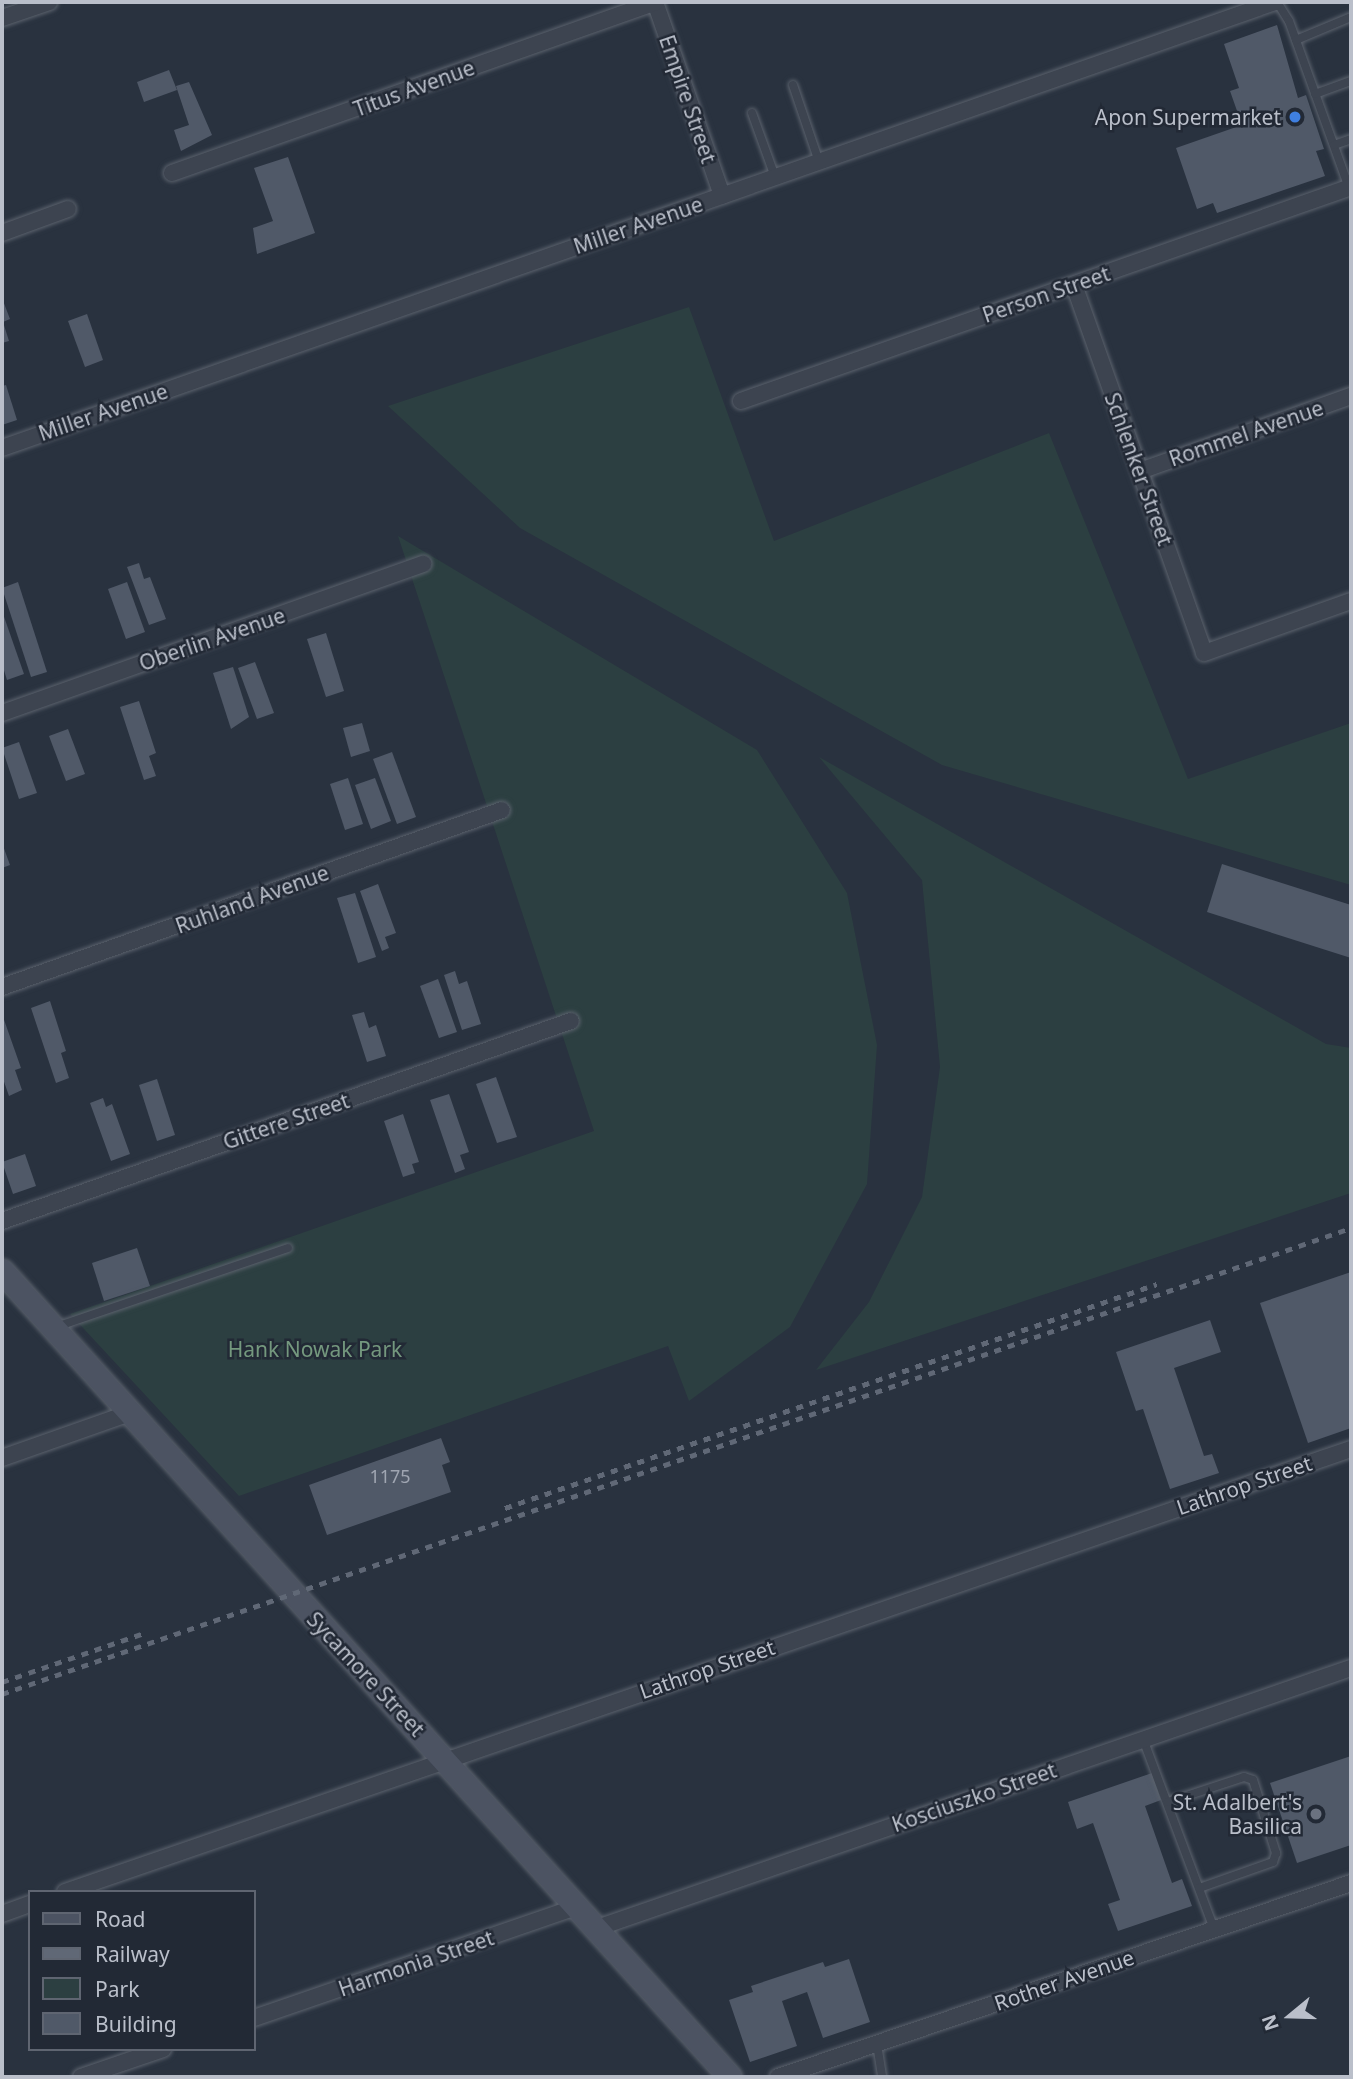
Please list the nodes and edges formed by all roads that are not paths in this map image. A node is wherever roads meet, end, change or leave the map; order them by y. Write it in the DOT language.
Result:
graph roads {
  1 [pos="49,2"];
  2 [pos="655,2"];
  3 [pos="1276,2"];
  4 [pos="2,18"];
  5 [pos="1351,18"];
  6 [pos="1296,40"];
  7 [pos="1351,81"];
  8 [pos="793,85"];
  9 [pos="1315,94"];
  10 [pos="752,113"];
  11 [pos="1351,139"];
  12 [pos="1334,145"];
  13 [pos="819,162"];
  14 [pos="172,173"];
  15 [pos="775,177"];
  16 [pos="1350,187"];
  17 [pos="722,196"];
  18 [pos="68,209"];
  19 [pos="2,233"];
  20 [pos="1074,285"];
  21 [pos="1351,396"];
  22 [pos="741,401"];
  23 [pos="2,448"];
  24 [pos="1140,471"];
  25 [pos="423,564"];
  26 [pos="1351,601"];
  27 [pos="2,713"];
  28 [pos="502,810"];
  29 [pos="2,987"];
  30 [pos="571,1021"];
  31 [pos="2,1221"];
  32 [pos="288,1248"];
  33 [pos="2,1271"];
  34 [pos="52,1329"];
  35 [pos="130,1413"];
  36 [pos="1351,1449"];
  37 [pos="2,1458"];
  38 [pos="1351,1668"];
  39 [pos="1143,1738"];
  40 [pos="444,1760"];
  41 [pos="1167,1802"];
  42 [pos="1351,1883"];
  43 [pos="1199,1888"];
  44 [pos="71,1890"];
  45 [pos="28,1905"];
  46 [pos="577,1907"];
  47 [pos="2,1914"];
  48 [pos="597,1928"];
  49 [pos="1214,1929"];
  50 [pos="256,2017"];
  51 [pos="877,2044"];
  52 [pos="157,2051"];
  53 [pos="81,2077"];
  54 [pos="730,2077"];
  55 [pos="778,2077"];
  56 [pos="882,2077"];
  1 -- 4 [label="street"];
  2 -- 14 [label="street, Titus Avenue"];
  2 -- 17 [label="street, Empire Street"];
  3 -- 6 [label="lane"];
  3 -- 13 [label="street, Miller Avenue"];
  5 -- 6 [label="lane"];
  6 -- 9 [label="lane"];
  7 -- 9 [label="lane"];
  8 -- 13 [label="lane"];
  9 -- 12 [label="lane"];
  10 -- 15 [label="lane"];
  11 -- 12 [label="lane"];
  12 -- 16 [label="lane"];
  13 -- 15 [label="street, Miller Avenue"];
  15 -- 17 [label="street, Miller Avenue"];
  16 -- 20 [label="street, Person Street"];
  17 -- 23 [label="street, Miller Avenue"];
  18 -- 19 [label="street"];
  20 -- 22 [label="street, Person Street"];
  20 -- 24 [label="street, Schlenker Street"];
  21 -- 24 [label="street, Rommel Avenue"];
  24 -- 26 [label="street, Schlenker Street"];
  25 -- 27 [label="street, Oberlin Avenue"];
  28 -- 29 [label="street, Ruhland Avenue"];
  30 -- 31 [label="street, Gittere Street"];
  32 -- 34 [label="lane"];
  33 -- 34 [label="street, Sycamore Street"];
  34 -- 35 [label="street, Sycamore Street"];
  35 -- 37 [label="street"];
  35 -- 40 [label="street, Sycamore Street"];
  36 -- 40 [label="street, Lathrop Street"];
  38 -- 39 [label="street, Kosciuszko Street"];
  39 -- 41 [label="lane"];
  39 -- 48 [label="street, Kosciuszko Street"];
  40 -- 44 [label="street, Lathrop Street"];
  40 -- 46 [label="street, Sycamore Street"];
  41 -- 43 [label="lane"];
  41 -- 43 [label="lane"];
  42 -- 49 [label="street, Rother Avenue"];
  43 -- 49 [label="lane"];
  45 -- 47 [label="street"];
  46 -- 48 [label="street, Sycamore Street"];
  46 -- 50 [label="street, Harmonia Street"];
  48 -- 54 [label="street, Sycamore Street"];
  49 -- 51 [label="street, Rother Avenue"];
  51 -- 55 [label="street, Rother Avenue"];
  51 -- 56 [label="lane"];
  52 -- 53 [label="street"];
}
